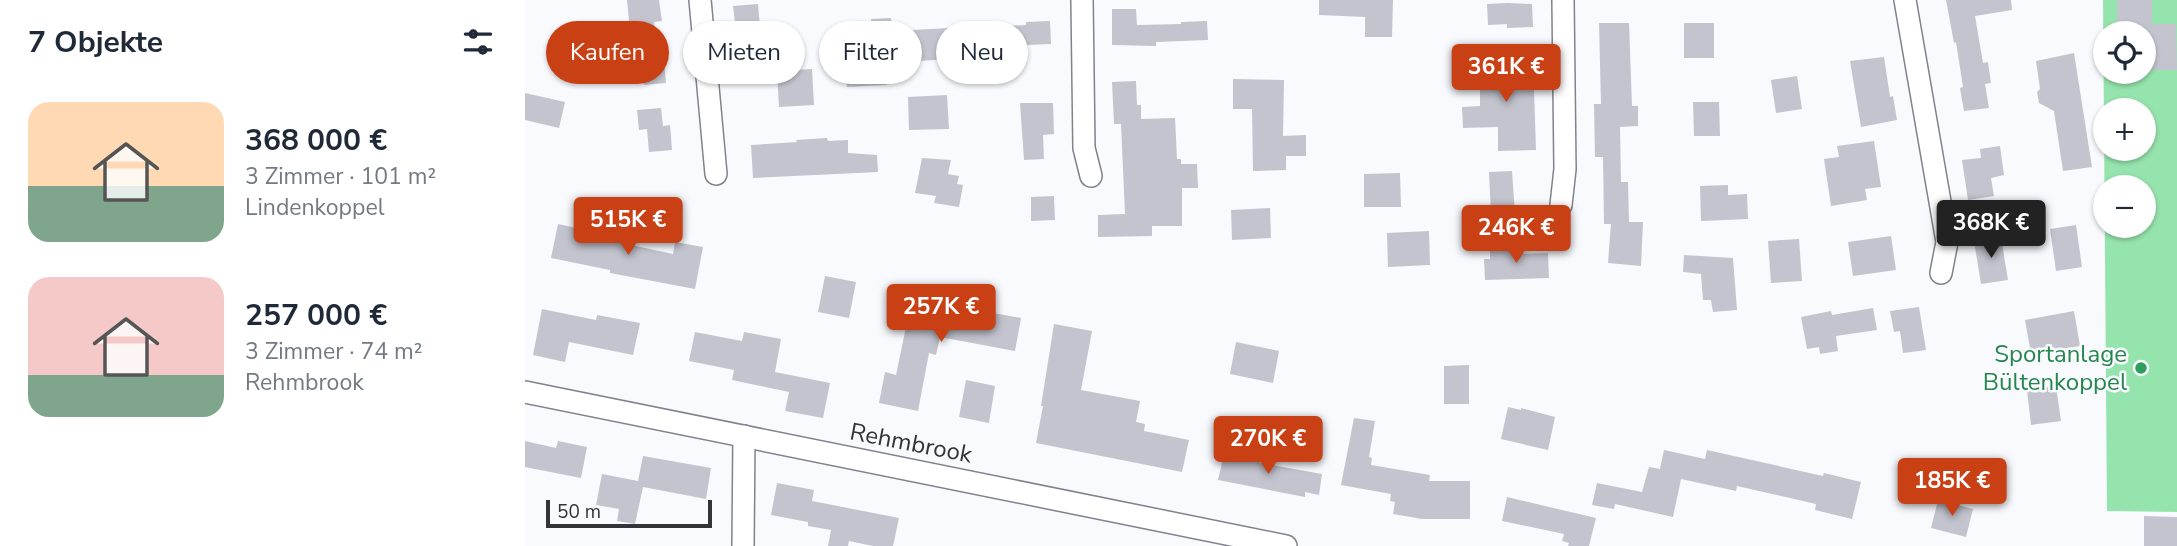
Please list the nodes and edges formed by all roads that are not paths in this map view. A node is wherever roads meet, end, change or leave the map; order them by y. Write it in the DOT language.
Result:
graph roads {
  1 [pos="700,0"];
  2 [pos="1082,0"];
  3 [pos="1563,0"];
  4 [pos="1905,0"];
  5 [pos="716,174"];
  6 [pos="1091,176"];
  7 [pos="1561,205"];
  8 [pos="1941,273"];
  9 [pos="525,392"];
  10 [pos="744,436"];
  11 [pos="1255,543"];
  12 [pos="743,546"];
  13 [pos="1286,546"];
  1 -- 5 [label="street"];
  2 -- 6 [label="street"];
  3 -- 7 [label="street"];
  4 -- 8 [label="street"];
  9 -- 10 [label="street, Rehmbrook"];
  10 -- 11 [label="street, Rehmbrook"];
  10 -- 12 [label="street"];
  11 -- 13 [label="street, Rehmbrook"];
}
